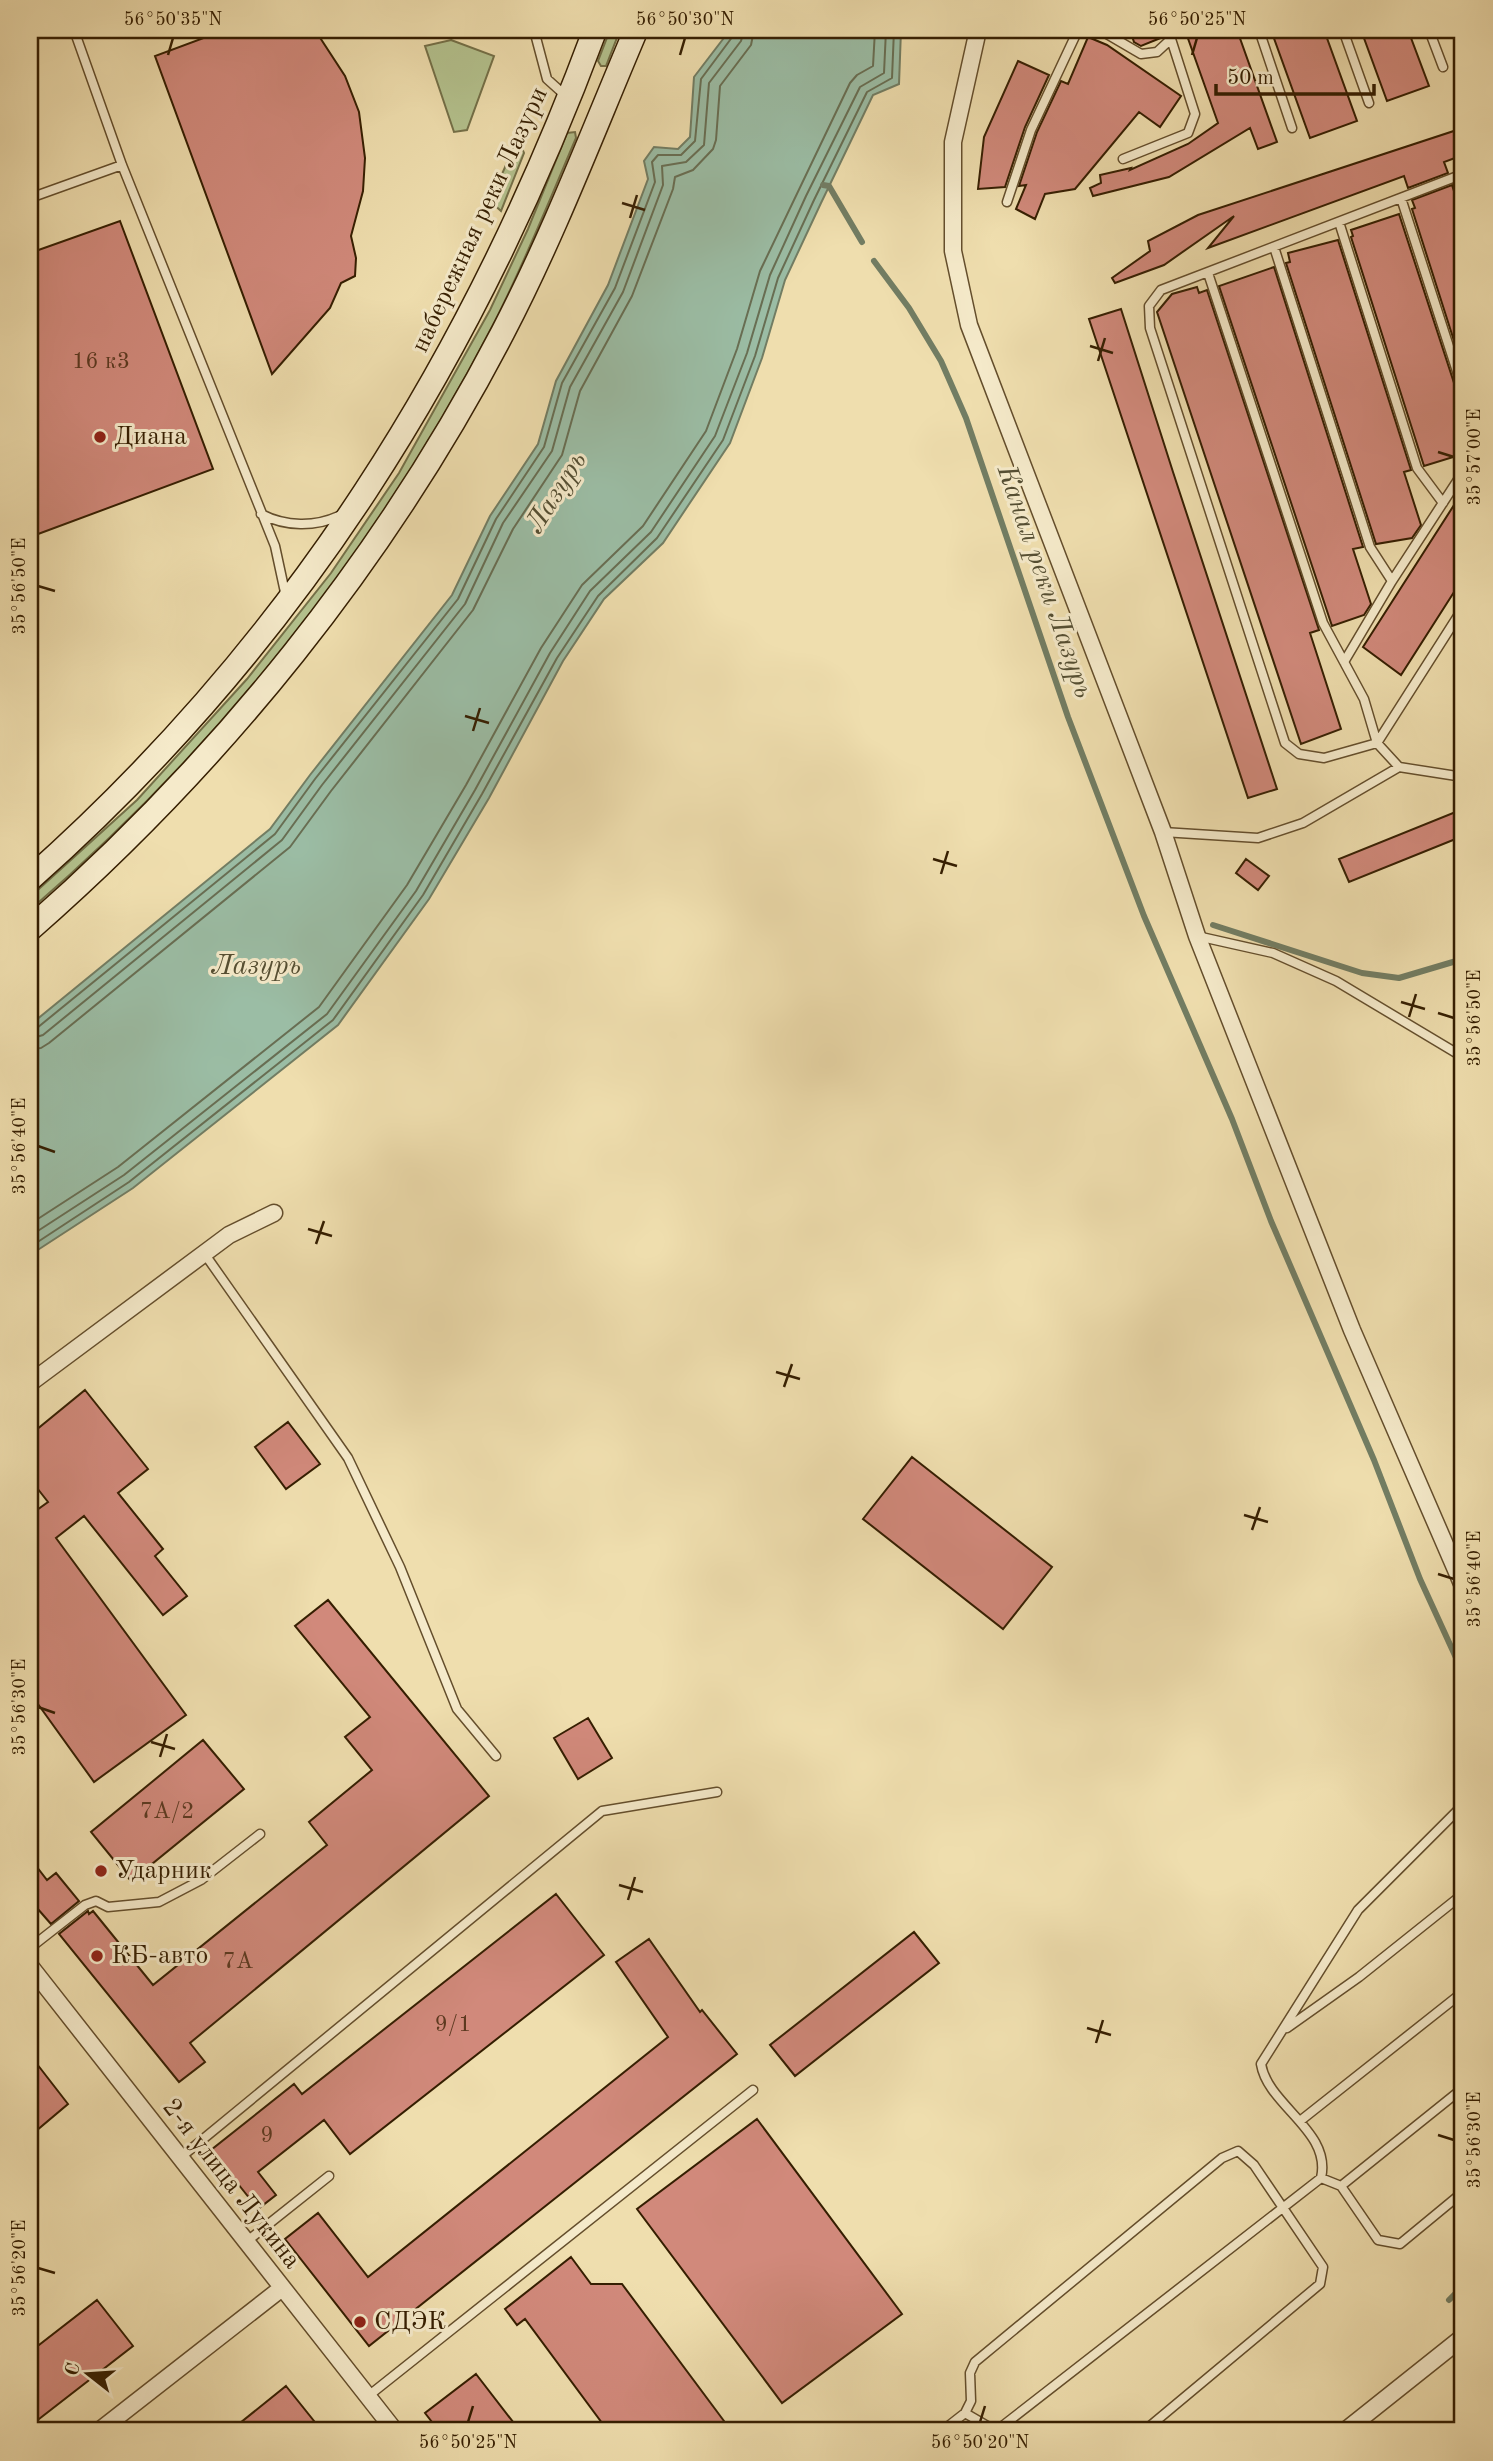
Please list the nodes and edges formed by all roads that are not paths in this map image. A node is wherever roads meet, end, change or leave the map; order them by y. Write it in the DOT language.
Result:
graph roads {
  1 [pos="74,30"];
  2 [pos="534,30"];
  3 [pos="595,30"];
  4 [pos="636,30"];
  5 [pos="978,30"];
  6 [pos="1077,30"];
  7 [pos="1101,30"];
  8 [pos="1168,30"];
  9 [pos="1259,30"];
  10 [pos="1343,30"];
  11 [pos="1429,30"];
  12 [pos="1171,40"];
  13 [pos="583,62"];
  14 [pos="1443,67"];
  15 [pos="617,74"];
  16 [pos="1369,103"];
  17 [pos="565,108"];
  18 [pos="1292,128"];
  19 [pos="594,132"];
  20 [pos="1123,159"];
  21 [pos="122,165"];
  22 [pos="1463,174"];
  23 [pos="30,198"];
  24 [pos="1401,198"];
  25 [pos="1007,202"];
  26 [pos="1339,222"];
  27 [pos="1274,247"];
  28 [pos="1208,273"];
  29 [pos="1463,390"];
  30 [pos="1463,472"];
  31 [pos="1443,503"];
  32 [pos="355,509"];
  33 [pos="261,514"];
  34 [pos="1392,580"];
  35 [pos="287,603"];
  36 [pos="1463,608"];
  37 [pos="1344,662"];
  38 [pos="1377,743"];
  39 [pos="1399,767"];
  40 [pos="1463,776"];
  41 [pos="1163,832"];
  42 [pos="30,879"];
  43 [pos="30,929"];
  44 [pos="1197,936"];
  45 [pos="1463,1056"];
  46 [pos="274,1213"];
  47 [pos="204,1253"];
  48 [pos="30,1383"];
  49 [pos="1463,1586"];
  50 [pos="496,1756"];
  51 [pos="717,1792"];
  52 [pos="1463,1805"];
  53 [pos="260,1834"];
  54 [pos="1463,1894"];
  55 [pos="30,1948"];
  56 [pos="30,1968"];
  57 [pos="1463,1992"];
  58 [pos="1282,2031"];
  59 [pos="1463,2088"];
  60 [pos="753,2090"];
  61 [pos="1300,2121"];
  62 [pos="180,2158"];
  63 [pos="329,2176"];
  64 [pos="1321,2178"];
  65 [pos="1340,2186"];
  66 [pos="1463,2192"];
  67 [pos="1282,2208"];
  68 [pos="246,2242"];
  69 [pos="282,2288"];
  70 [pos="1463,2337"];
  71 [pos="368,2397"];
  72 [pos="965,2413"];
  73 [pos="99,2431"];
  74 [pos="395,2431"];
  75 [pos="942,2431"];
  76 [pos="1144,2431"];
  77 [pos="1345,2431"];
  1 -- 21 [label="lane"];
  2 -- 17 [label="lane"];
  3 -- 13 [label="main road, набережная реки Лазури"];
  4 -- 15 [label="main road"];
  5 -- 41 [label="street"];
  6 -- 25 [label="lane"];
  7 -- 12 [label="lane"];
  8 -- 12 [label="lane"];
  9 -- 18 [label="lane"];
  10 -- 16 [label="lane"];
  11 -- 14 [label="lane"];
  12 -- 20 [label="lane"];
  13 -- 15 [label="main road"];
  13 -- 17 [label="main road, набережная реки Лазури"];
  15 -- 19 [label="main road"];
  17 -- 19 [label="main road"];
  17 -- 32 [label="main road, набережная реки Лазури"];
  19 -- 43 [label="main road"];
  21 -- 23 [label="lane"];
  21 -- 33 [label="lane"];
  22 -- 24 [label="lane"];
  24 -- 26 [label="lane"];
  24 -- 29 [label="lane"];
  26 -- 27 [label="lane"];
  26 -- 31 [label="lane"];
  27 -- 28 [label="lane"];
  27 -- 34 [label="lane"];
  28 -- 37 [label="lane"];
  28 -- 38 [label="lane"];
  30 -- 31 [label="lane"];
  31 -- 34 [label="lane"];
  32 -- 33 [label="lane"];
  32 -- 35 [label="main road, набережная реки Лазури"];
  33 -- 35 [label="lane"];
  34 -- 37 [label="lane"];
  35 -- 42 [label="main road, набережная реки Лазури"];
  36 -- 38 [label="lane"];
  37 -- 38 [label="lane"];
  38 -- 39 [label="lane"];
  39 -- 40 [label="lane"];
  39 -- 41 [label="lane"];
  41 -- 44 [label="street"];
  44 -- 45 [label="lane"];
  44 -- 49 [label="street"];
  46 -- 47 [label="street"];
  47 -- 48 [label="street"];
  47 -- 50 [label="lane"];
  51 -- 62 [label="lane"];
  52 -- 58 [label="lane"];
  53 -- 55 [label="lane"];
  54 -- 58 [label="lane"];
  56 -- 62 [label="street, 2-я улица Лукина"];
  57 -- 61 [label="lane"];
  58 -- 61 [label="lane"];
  59 -- 65 [label="lane"];
  60 -- 71 [label="lane"];
  61 -- 64 [label="lane"];
  62 -- 68 [label="street, 2-я улица Лукина"];
  63 -- 68 [label="lane"];
  64 -- 65 [label="lane"];
  64 -- 67 [label="lane"];
  65 -- 66 [label="lane"];
  67 -- 72 [label="lane"];
  67 -- 72 [label="lane"];
  67 -- 76 [label="lane"];
  68 -- 69 [label="street, 2-я улица Лукина"];
  69 -- 71 [label="street, 2-я улица Лукина"];
  69 -- 73 [label="street"];
  70 -- 77 [label="street"];
  71 -- 74 [label="street, 2-я улица Лукина"];
  72 -- 75 [label="lane"];
}
